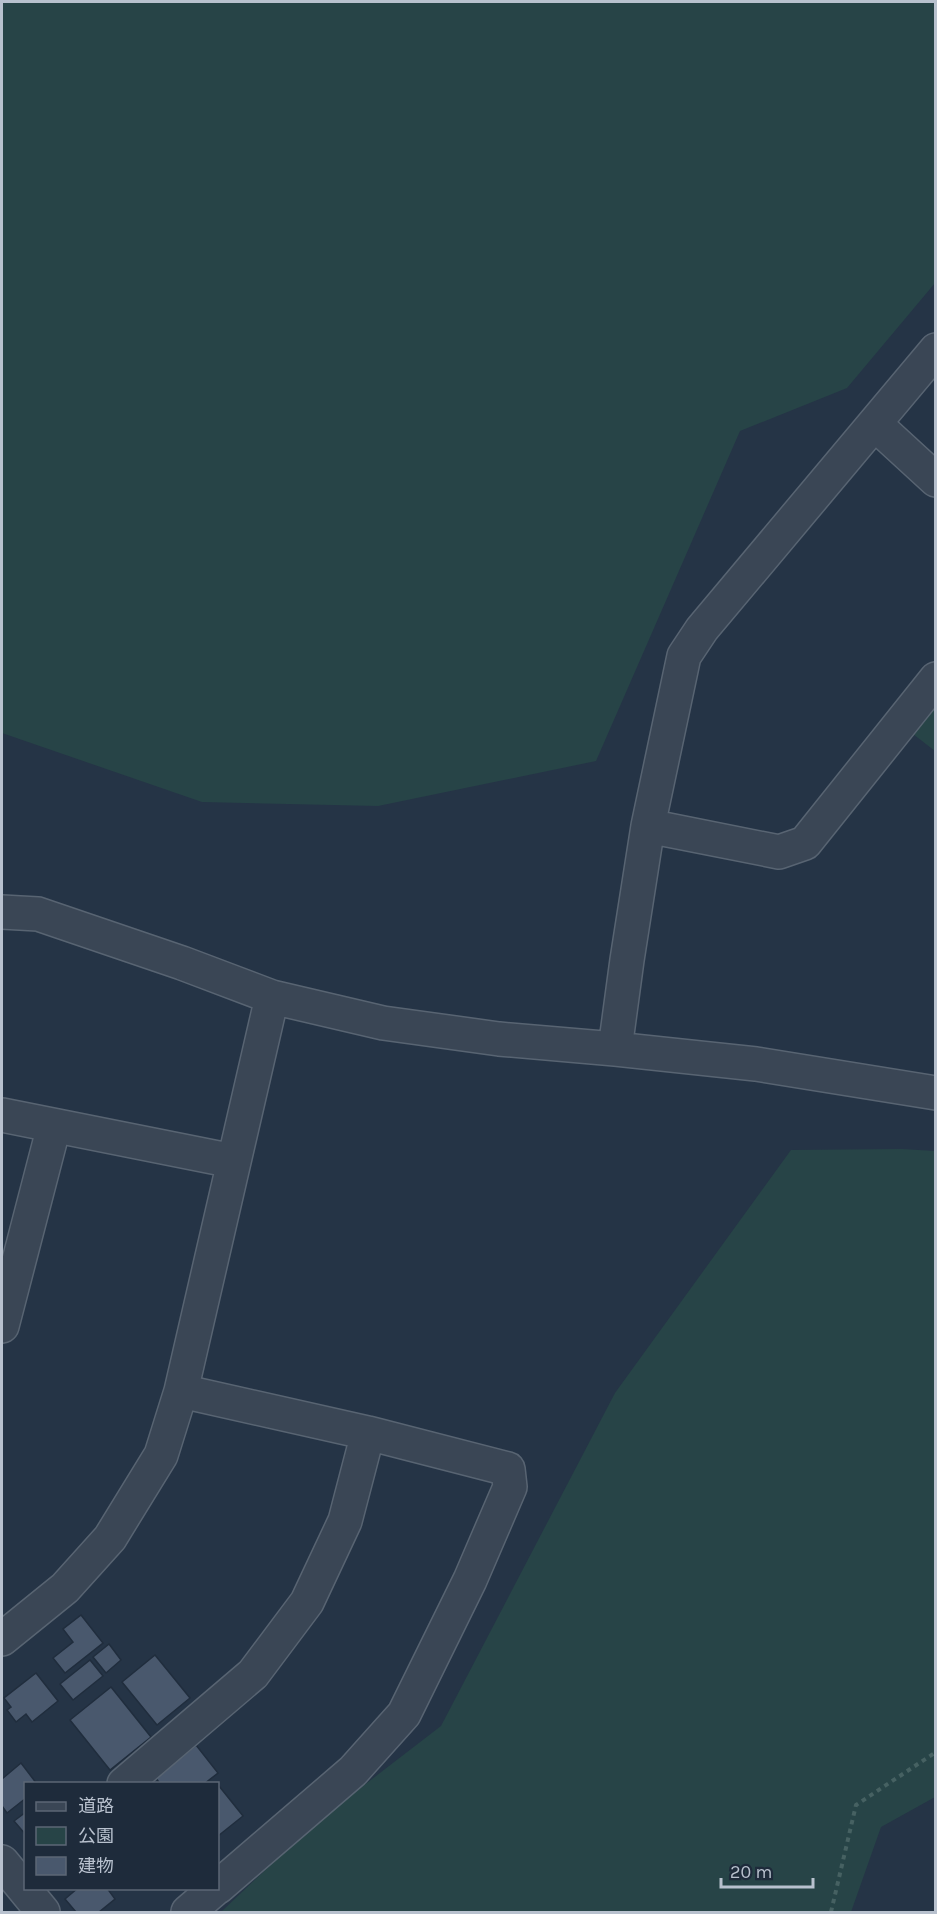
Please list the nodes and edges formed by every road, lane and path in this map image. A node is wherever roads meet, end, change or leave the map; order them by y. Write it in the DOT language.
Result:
graph roads {
  1 [pos="936,350"];
  2 [pos="874,424"];
  3 [pos="936,480"];
  4 [pos="936,679"];
  5 [pos="648,826"];
  6 [pos="2,912"];
  7 [pos="272,997"];
  8 [pos="615,1049"];
  9 [pos="936,1093"];
  10 [pos="2,1115"];
  11 [pos="54,1126"];
  12 [pos="233,1161"];
  13 [pos="2,1326"];
  14 [pos="181,1391"];
  15 [pos="368,1433"];
  16 [pos="2,1639"];
  17 [pos="936,1752"];
  18 [pos="126,1782"];
  19 [pos="11,1873"];
  20 [pos="219,1886"];
  21 [pos="24,1889"];
  22 [pos="25,1890"];
  23 [pos="215,1890"];
  24 [pos="43,1912"];
  25 [pos="188,1912"];
  26 [pos="831,1912"];
  1 -- 2 [label="street"];
  2 -- 3 [label="street"];
  2 -- 5 [label="street"];
  4 -- 5 [label="street"];
  5 -- 8 [label="street"];
  6 -- 7 [label="street"];
  7 -- 8 [label="street"];
  7 -- 12 [label="street"];
  8 -- 9 [label="street"];
  10 -- 11 [label="street"];
  11 -- 12 [label="street"];
  11 -- 13 [label="street"];
  12 -- 14 [label="street"];
  14 -- 15 [label="street"];
  14 -- 16 [label="street"];
  15 -- 18 [label="street"];
  15 -- 20 [label="street"];
  17 -- 26 [label="path"];
  19 -- 21 [label="street"];
  22 -- 24 [label="street"];
  23 -- 25 [label="street"];
}
